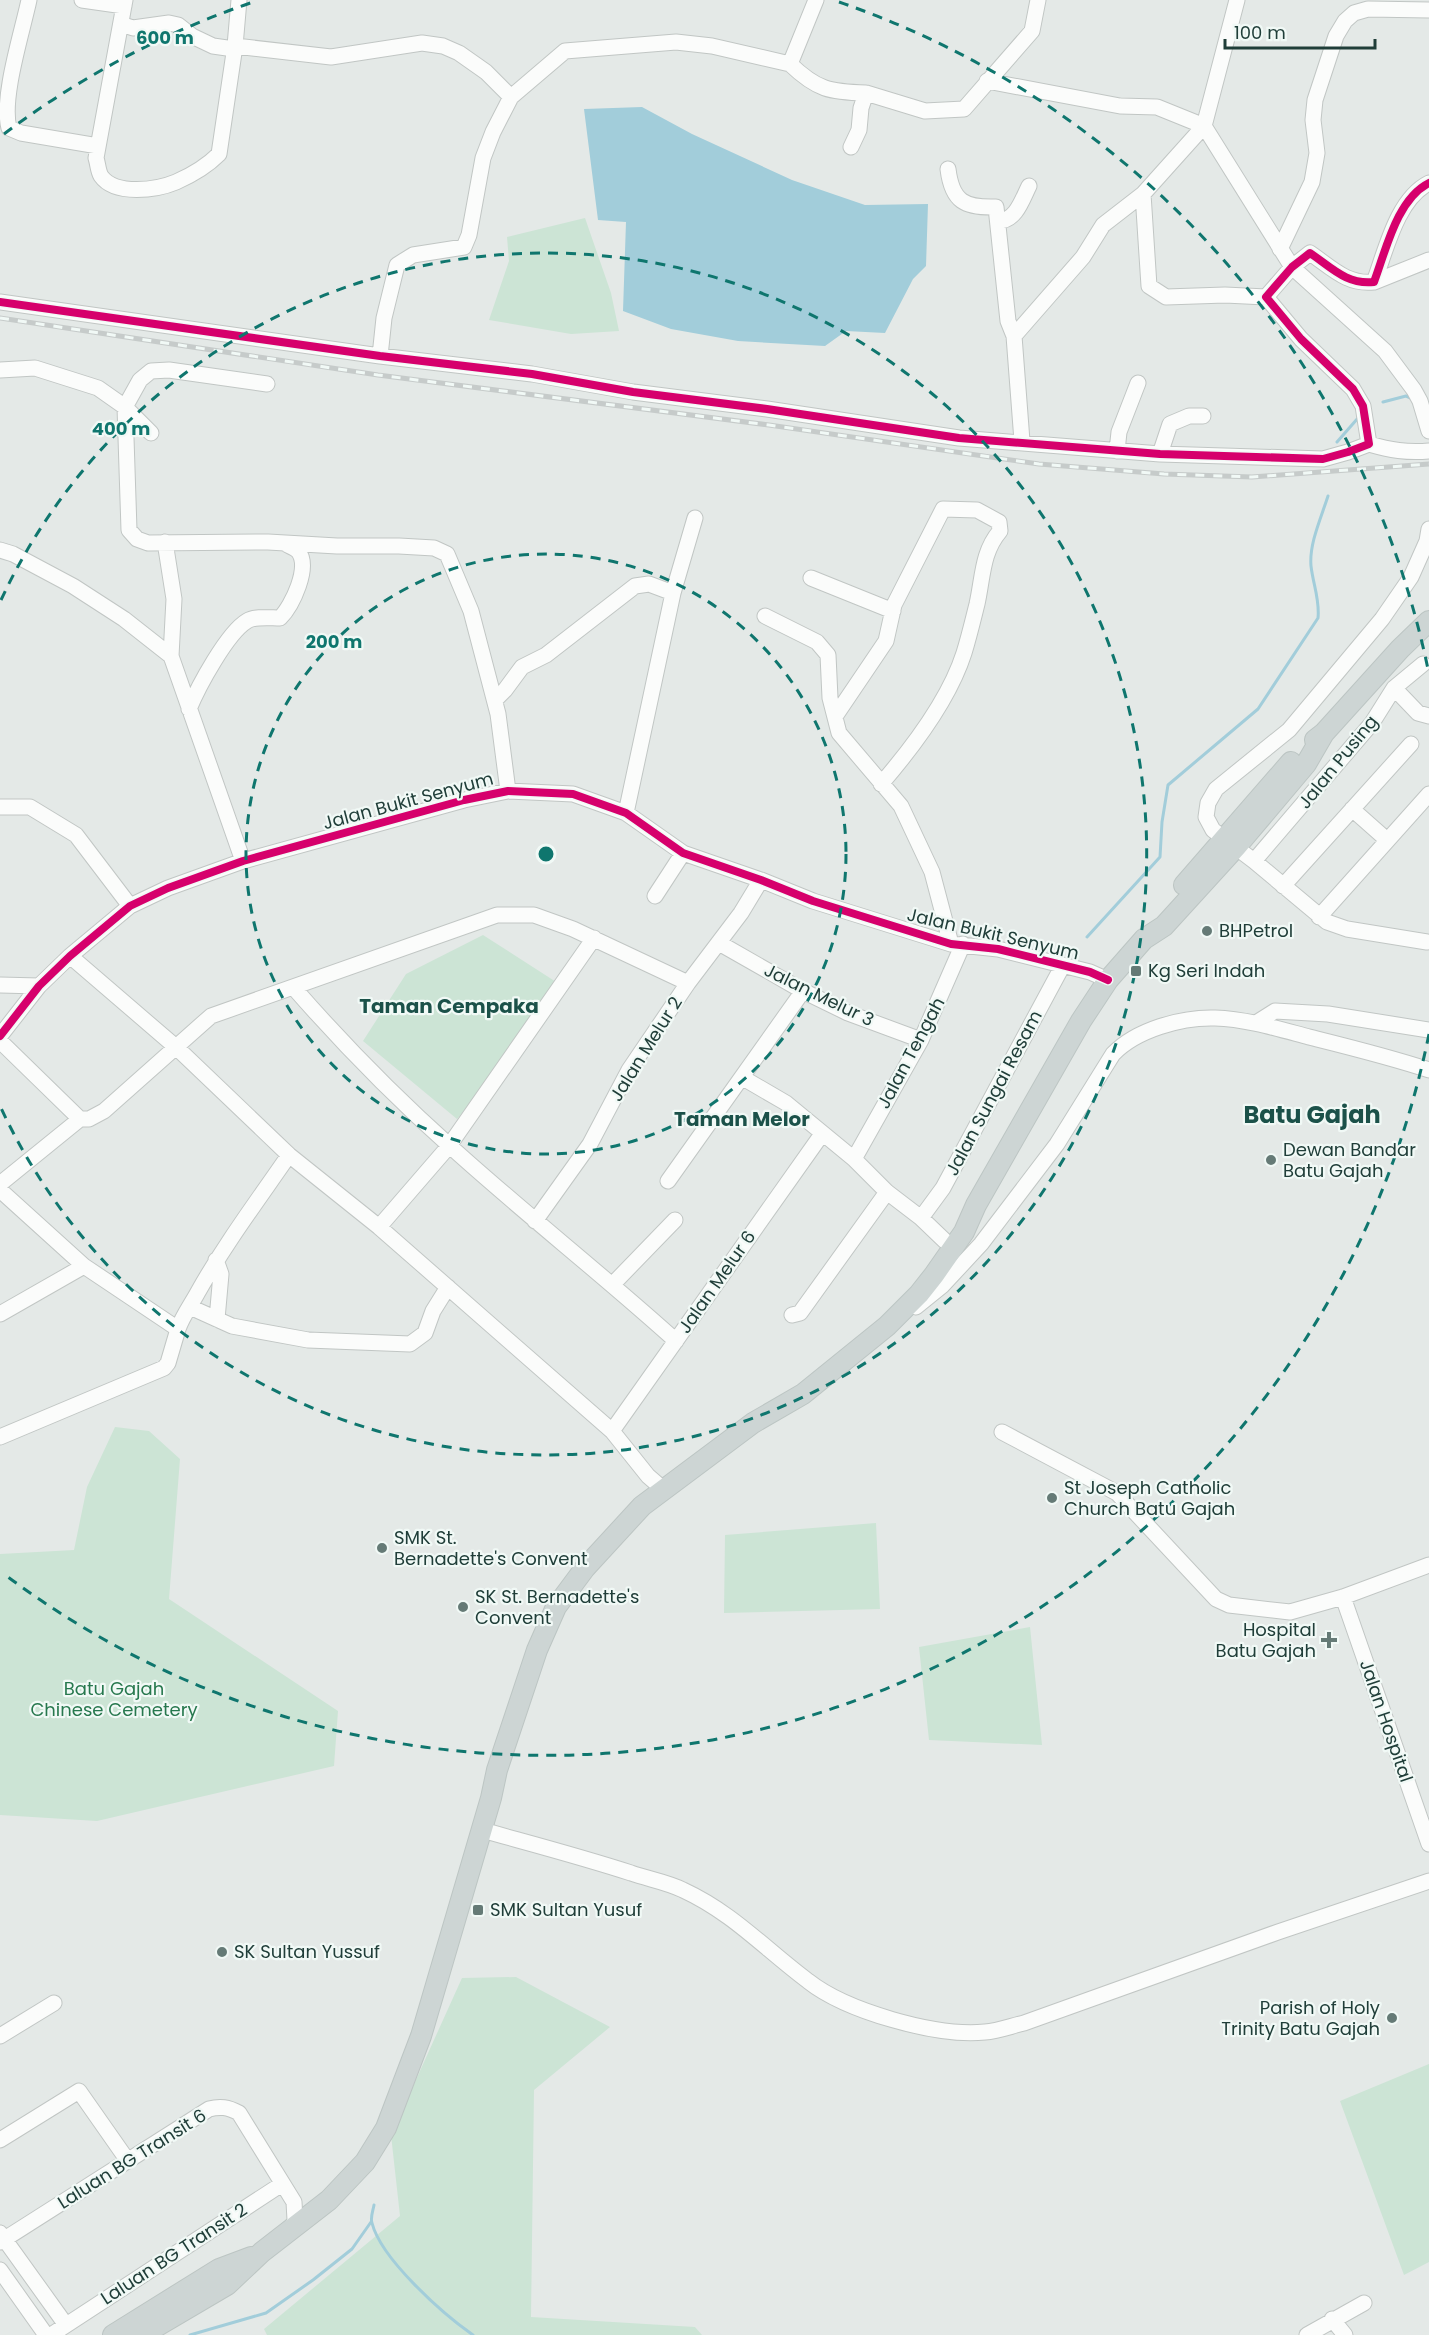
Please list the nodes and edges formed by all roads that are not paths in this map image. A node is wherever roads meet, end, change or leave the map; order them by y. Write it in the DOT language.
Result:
graph roads {
  1 [pos="29,0"];
  2 [pos="82,0"];
  3 [pos="239,0"];
  4 [pos="816,0"];
  5 [pos="1038,0"];
  6 [pos="1237,0"];
  7 [pos="125,3"];
  8 [pos="1429,10"];
  9 [pos="121,24"];
  10 [pos="235,46"];
  11 [pos="790,64"];
  12 [pos="987,81"];
  13 [pos="866,93"];
  14 [pos="511,97"];
  15 [pos="1204,126"];
  16 [pos="98,146"];
  17 [pos="851,147"];
  18 [pos="948,169"];
  19 [pos="1429,183"];
  20 [pos="1029,186"];
  21 [pos="1143,194"];
  22 [pos="998,220"];
  23 [pos="1280,249"];
  24 [pos="1429,260"];
  25 [pos="1292,267"];
  26 [pos="1374,282"];
  27 [pos="1266,297"];
  28 [pos="0,302"];
  29 [pos="1014,336"];
  30 [pos="380,356"];
  31 [pos="0,370"];
  32 [pos="1138,383"];
  33 [pos="267,384"];
  34 [pos="125,407"];
  35 [pos="1203,416"];
  36 [pos="1429,431"];
  37 [pos="151,432"];
  38 [pos="1022,441"];
  39 [pos="1369,444"];
  40 [pos="1117,451"];
  41 [pos="1429,451"];
  42 [pos="1160,454"];
  43 [pos="695,518"];
  44 [pos="1428,535"];
  45 [pos="165,542"];
  46 [pos="284,543"];
  47 [pos="0,550"];
  48 [pos="812,578"];
  49 [pos="673,593"];
  50 [pos="893,611"];
  51 [pos="765,616"];
  52 [pos="1429,621"];
  53 [pos="171,656"];
  54 [pos="1423,664"];
  55 [pos="199,686"];
  56 [pos="181,688"];
  57 [pos="1394,688"];
  58 [pos="495,700"];
  59 [pos="189,709"];
  60 [pos="836,715"];
  61 [pos="1429,716"];
  62 [pos="1411,744"];
  63 [pos="881,784"];
  64 [pos="508,791"];
  65 [pos="1429,794"];
  66 [pos="0,807"];
  67 [pos="1353,808"];
  68 [pos="626,813"];
  69 [pos="1387,840"];
  70 [pos="1230,843"];
  71 [pos="683,853"];
  72 [pos="243,861"];
  73 [pos="1254,861"];
  74 [pos="761,880"];
  75 [pos="1282,886"];
  76 [pos="655,896"];
  77 [pos="130,906"];
  78 [pos="1319,917"];
  79 [pos="594,938"];
  80 [pos="1427,942"];
  81 [pos="718,943"];
  82 [pos="957,944"];
  83 [pos="70,956"];
  84 [pos="1063,965"];
  85 [pos="1108,980"];
  86 [pos="688,983"];
  87 [pos="0,985"];
  88 [pos="39,986"];
  89 [pos="294,988"];
  90 [pos="803,991"];
  91 [pos="1256,1023"];
  92 [pos="1429,1030"];
  93 [pos="0,1036"];
  94 [pos="921,1040"];
  95 [pos="0,1041"];
  96 [pos="177,1048"];
  97 [pos="1429,1070"];
  98 [pos="743,1078"];
  99 [pos="80,1119"];
  100 [pos="822,1134"];
  101 [pos="450,1146"];
  102 [pos="289,1155"];
  103 [pos="854,1159"];
  104 [pos="668,1181"];
  105 [pos="0,1184"];
  106 [pos="0,1190"];
  107 [pos="887,1192"];
  108 [pos="976,1205"];
  109 [pos="921,1218"];
  110 [pos="675,1220"];
  111 [pos="535,1221"];
  112 [pos="379,1227"];
  113 [pos="945,1241"];
  114 [pos="216,1260"];
  115 [pos="84,1266"];
  116 [pos="613,1284"];
  117 [pos="942,1286"];
  118 [pos="448,1287"];
  119 [pos="910,1295"];
  120 [pos="190,1306"];
  121 [pos="0,1314"];
  122 [pos="792,1315"];
  123 [pos="217,1319"];
  124 [pos="887,1326"];
  125 [pos="178,1329"];
  126 [pos="676,1341"];
  127 [pos="753,1423"];
  128 [pos="1002,1432"];
  129 [pos="616,1435"];
  130 [pos="0,1437"];
  131 [pos="663,1489"];
  132 [pos="1429,1565"];
  133 [pos="1343,1597"];
  134 [pos="482,1830"];
  135 [pos="1429,1844"];
  136 [pos="1429,1881"];
  137 [pos="54,2003"];
  138 [pos="0,2036"];
  139 [pos="0,2140"];
  140 [pos="128,2161"];
  141 [pos="282,2184"];
  142 [pos="294,2202"];
  143 [pos="322,2206"];
  144 [pos="290,2231"];
  145 [pos="2,2238"];
  146 [pos="262,2253"];
  147 [pos="0,2270"];
  148 [pos="1364,2303"];
  149 [pos="1332,2319"];
  150 [pos="66,2325"];
  151 [pos="49,2335"];
  152 [pos="113,2335"];
  153 [pos="142,2335"];
  154 [pos="1307,2335"];
  155 [pos="1346,2335"];
  1 -- 16 [label="street"];
  2 -- 7 [label="street"];
  3 -- 10 [label="street"];
  4 -- 11 [label="street"];
  5 -- 12 [label="street"];
  6 -- 15 [label="street"];
  7 -- 9 [label="street"];
  8 -- 23 [label="street"];
  9 -- 10 [label="street"];
  9 -- 16 [label="street"];
  10 -- 14 [label="street"];
  10 -- 16 [label="street"];
  11 -- 13 [label="street"];
  11 -- 14 [label="street"];
  12 -- 13 [label="street"];
  12 -- 15 [label="street"];
  13 -- 17 [label="street"];
  14 -- 30 [label="street"];
  15 -- 21 [label="street"];
  15 -- 23 [label="street"];
  18 -- 22 [label="street"];
  19 -- 26 [label="street"];
  20 -- 22 [label="street"];
  21 -- 27 [label="street"];
  21 -- 29 [label="street"];
  22 -- 29 [label="street"];
  23 -- 25 [label="street"];
  24 -- 26 [label="street"];
  25 -- 26 [label="street"];
  25 -- 27 [label="street"];
  25 -- 36 [label="street"];
  27 -- 39 [label="street"];
  28 -- 30 [label="street"];
  29 -- 38 [label="street"];
  30 -- 38 [label="street"];
  31 -- 34 [label="street"];
  32 -- 40 [label="street"];
  33 -- 34 [label="street"];
  34 -- 37 [label="street"];
  34 -- 45 [label="street"];
  35 -- 42 [label="street"];
  38 -- 40 [label="street"];
  39 -- 41 [label="street"];
  39 -- 42 [label="street"];
  40 -- 42 [label="street"];
  43 -- 49 [label="street"];
  44 -- 70 [label="street"];
  45 -- 46 [label="street"];
  45 -- 53 [label="street"];
  46 -- 55 [label="street"];
  46 -- 58 [label="street"];
  47 -- 53 [label="street"];
  48 -- 50 [label="street"];
  49 -- 58 [label="street"];
  49 -- 68 [label="street"];
  50 -- 60 [label="street"];
  50 -- 63 [label="street"];
  51 -- 60 [label="street"];
  52 -- 70 [label="main road"];
  53 -- 56 [label="street"];
  54 -- 57 [label="street, Jalan Pusing"];
  55 -- 56 [label="street"];
  55 -- 59 [label="street"];
  56 -- 59 [label="street"];
  57 -- 61 [label="street"];
  57 -- 73 [label="street, Jalan Pusing"];
  58 -- 64 [label="street"];
  59 -- 72 [label="street"];
  60 -- 63 [label="street"];
  62 -- 67 [label="street"];
  63 -- 82 [label="street"];
  64 -- 68 [label="street, Jalan Bukit Senyum"];
  64 -- 72 [label="street, Jalan Bukit Senyum"];
  65 -- 69 [label="street"];
  66 -- 77 [label="street"];
  67 -- 69 [label="street"];
  67 -- 75 [label="street"];
  68 -- 71 [label="street, Jalan Bukit Senyum"];
  69 -- 78 [label="street"];
  70 -- 73 [label="street"];
  70 -- 85 [label="main road"];
  71 -- 74 [label="street, Jalan Bukit Senyum"];
  71 -- 76 [label="street"];
  72 -- 77 [label="street, Jalan Bukit Senyum"];
  73 -- 75 [label="street"];
  74 -- 81 [label="street, Jalan Melur 2"];
  74 -- 82 [label="street, Jalan Bukit Senyum"];
  75 -- 78 [label="street"];
  77 -- 83 [label="street, Jalan Bukit Senyum"];
  78 -- 80 [label="street"];
  79 -- 86 [label="street"];
  79 -- 89 [label="street"];
  79 -- 101 [label="street"];
  81 -- 86 [label="street, Jalan Melur 2"];
  81 -- 90 [label="street, Jalan Melur 3"];
  82 -- 84 [label="street, Jalan Bukit Senyum"];
  82 -- 94 [label="street, Jalan Tengah"];
  83 -- 88 [label="street, Jalan Bukit Senyum"];
  83 -- 96 [label="street"];
  84 -- 85 [label="street, Jalan Bukit Senyum"];
  84 -- 109 [label="street, Jalan Sungai Resam"];
  85 -- 108 [label="main road"];
  86 -- 111 [label="street, Jalan Melur 2"];
  87 -- 88 [label="street"];
  88 -- 93 [label="street, Jalan Bukit Senyum"];
  89 -- 96 [label="street"];
  89 -- 101 [label="street"];
  90 -- 94 [label="street, Jalan Melur 3"];
  90 -- 98 [label="street"];
  91 -- 92 [label="street"];
  91 -- 97 [label="street"];
  91 -- 117 [label="street"];
  94 -- 103 [label="street, Jalan Tengah"];
  95 -- 99 [label="street"];
  96 -- 99 [label="street"];
  96 -- 102 [label="street"];
  98 -- 100 [label="street"];
  98 -- 104 [label="street"];
  99 -- 105 [label="street"];
  100 -- 103 [label="street"];
  100 -- 126 [label="street, Jalan Melur 6"];
  101 -- 111 [label="street"];
  101 -- 112 [label="street"];
  102 -- 112 [label="street"];
  102 -- 114 [label="street"];
  103 -- 107 [label="street"];
  106 -- 115 [label="street"];
  107 -- 109 [label="street"];
  107 -- 122 [label="street"];
  108 -- 113 [label="main road"];
  108 -- 119 [label="main road"];
  109 -- 113 [label="street"];
  110 -- 116 [label="street"];
  111 -- 116 [label="street"];
  112 -- 118 [label="street"];
  113 -- 119 [label="main road"];
  114 -- 120 [label="street"];
  114 -- 123 [label="street"];
  115 -- 121 [label="street"];
  115 -- 125 [label="street"];
  116 -- 126 [label="street"];
  117 -- 119 [label="street"];
  117 -- 124 [label="street"];
  118 -- 123 [label="street"];
  118 -- 129 [label="street"];
  119 -- 124 [label="main road"];
  119 -- 127 [label="main road"];
  120 -- 123 [label="street"];
  120 -- 125 [label="street"];
  124 -- 127 [label="main road"];
  125 -- 130 [label="street"];
  126 -- 129 [label="street, Jalan Melur 6"];
  127 -- 131 [label="main road"];
  128 -- 133 [label="street"];
  129 -- 131 [label="street"];
  131 -- 134 [label="main road"];
  132 -- 133 [label="street"];
  133 -- 135 [label="street, Jalan Hospital"];
  134 -- 136 [label="street"];
  134 -- 143 [label="main road"];
  137 -- 138 [label="street"];
  139 -- 140 [label="street"];
  140 -- 141 [label="street, Laluan BG Transit 6"];
  140 -- 145 [label="street, Laluan BG Transit 6"];
  141 -- 142 [label="street, Laluan BG Transit 6"];
  141 -- 150 [label="street, Laluan BG Transit 2"];
  142 -- 143 [label="street"];
  142 -- 144 [label="street"];
  143 -- 144 [label="main road"];
  144 -- 146 [label="main road"];
  145 -- 150 [label="street"];
  146 -- 152 [label="main road"];
  146 -- 153 [label="main road"];
  147 -- 151 [label="street"];
  148 -- 149 [label="street"];
  149 -- 154 [label="street"];
  149 -- 155 [label="street"];
  150 -- 151 [label="street, Laluan BG Transit 2"];
}
